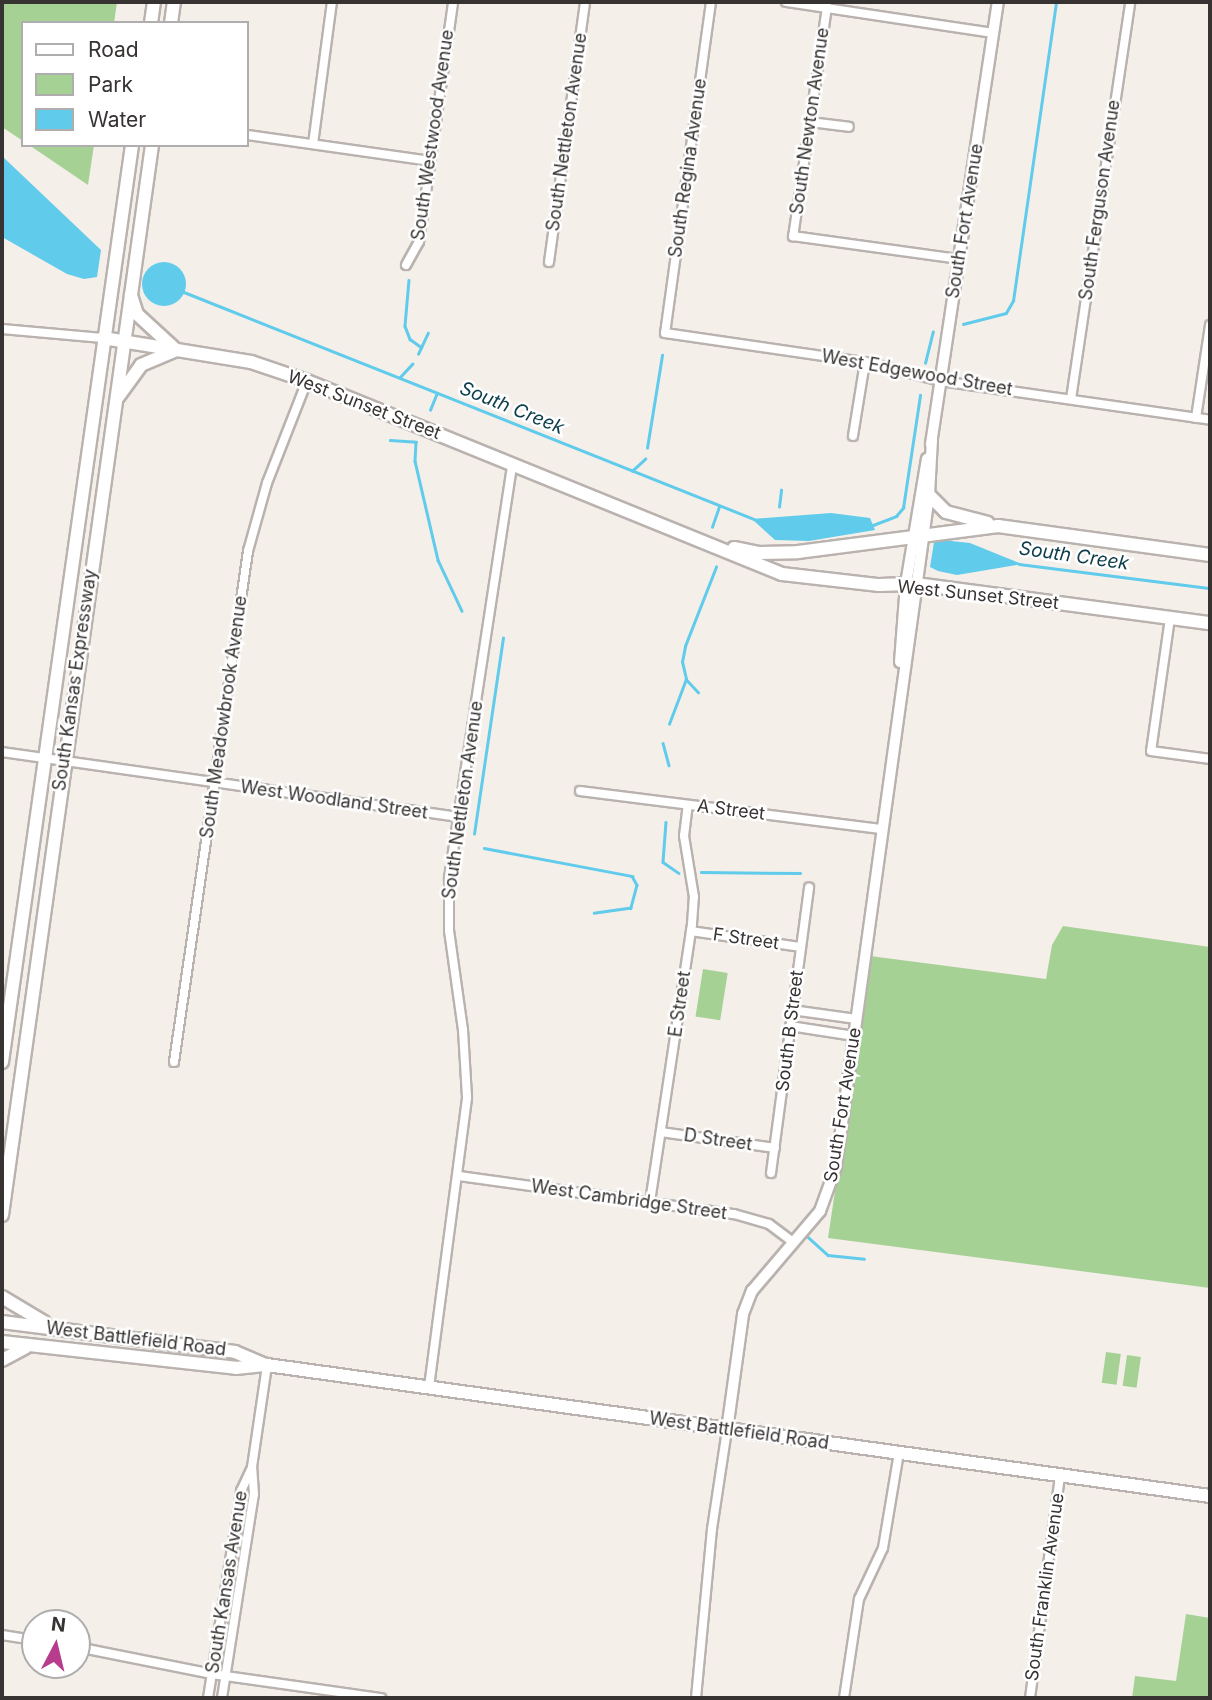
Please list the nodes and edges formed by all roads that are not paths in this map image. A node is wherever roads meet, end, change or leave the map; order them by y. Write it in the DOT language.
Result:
graph roads {
  1 [pos="154,2"];
  2 [pos="174,2"];
  3 [pos="332,2"];
  4 [pos="453,2"];
  5 [pos="585,2"];
  6 [pos="711,2"];
  7 [pos="786,2"];
  8 [pos="998,2"];
  9 [pos="1130,2"];
  10 [pos="827,7"];
  11 [pos="151,21"];
  12 [pos="171,21"];
  13 [pos="993,33"];
  14 [pos="810,122"];
  15 [pos="849,127"];
  16 [pos="248,135"];
  17 [pos="313,144"];
  18 [pos="132,147"];
  19 [pos="152,147"];
  20 [pos="430,161"];
  21 [pos="959,259"];
  22 [pos="549,262"];
  23 [pos="407,265"];
  24 [pos="130,291"];
  25 [pos="1210,325"];
  26 [pos="2,329"];
  27 [pos="665,333"];
  28 [pos="103,338"];
  29 [pos="123,341"];
  30 [pos="176,350"];
  31 [pos="864,362"];
  32 [pos="307,381"];
  33 [pos="942,381"];
  34 [pos="1071,399"];
  35 [pos="114,403"];
  36 [pos="1196,418"];
  37 [pos="1210,420"];
  38 [pos="853,436"];
  39 [pos="932,440"];
  40 [pos="512,464"];
  41 [pos="929,495"];
  42 [pos="999,526"];
  43 [pos="918,535"];
  44 [pos="710,544"];
  45 [pos="1210,555"];
  46 [pos="911,584"];
  47 [pos="1170,618"];
  48 [pos="1210,623"];
  49 [pos="2,752"];
  50 [pos="43,759"];
  51 [pos="1210,759"];
  52 [pos="64,762"];
  53 [pos="214,783"];
  54 [pos="580,791"];
  55 [pos="688,805"];
  56 [pos="458,817"];
  57 [pos="881,829"];
  58 [pos="808,888"];
  59 [pos="691,931"];
  60 [pos="801,947"];
  61 [pos="792,1010"];
  62 [pos="856,1019"];
  63 [pos="790,1026"];
  64 [pos="4,1027"];
  65 [pos="854,1036"];
  66 [pos="2,1062"];
  67 [pos="174,1062"];
  68 [pos="661,1132"];
  69 [pos="775,1148"];
  70 [pos="771,1173"];
  71 [pos="459,1176"];
  72 [pos="650,1202"];
  73 [pos="2,1215"];
  74 [pos="793,1242"];
  75 [pos="2,1297"];
  76 [pos="2,1322"];
  77 [pos="92,1333"];
  78 [pos="2,1342"];
  79 [pos="39,1346"];
  80 [pos="2,1360"];
  81 [pos="267,1365"];
  82 [pos="429,1387"];
  83 [pos="727,1430"];
  84 [pos="899,1452"];
  85 [pos="252,1467"];
  86 [pos="1060,1475"];
  87 [pos="1210,1496"];
  88 [pos="2,1635"];
  89 [pos="21,1638"];
  90 [pos="91,1650"];
  91 [pos="212,1674"];
  92 [pos="225,1675"];
  93 [pos="361,1697"];
  94 [pos="208,1698"];
  95 [pos="222,1698"];
  96 [pos="381,1698"];
  97 [pos="696,1698"];
  98 [pos="844,1698"];
  99 [pos="1030,1698"];
  1 -- 11 [label="main road"];
  2 -- 12 [label="main road"];
  3 -- 17 [label="street"];
  4 -- 20 [label="street, South Westwood Avenue"];
  5 -- 22 [label="street, South Nettleton Avenue"];
  6 -- 27 [label="street, South Regina Avenue"];
  7 -- 10 [label="street"];
  8 -- 13 [label="street, South Fort Avenue"];
  9 -- 34 [label="street, South Ferguson Avenue"];
  10 -- 13 [label="street"];
  10 -- 14 [label="street, South Newton Avenue"];
  13 -- 21 [label="street, South Fort Avenue"];
  14 -- 15 [label="street"];
  14 -- 21 [label="street, South Newton Avenue"];
  16 -- 17 [label="street"];
  17 -- 20 [label="street"];
  18 -- 28 [label="main road, South Kansas Expressway"];
  19 -- 24 [label="main road, South Kansas Expressway"];
  20 -- 23 [label="street, South Westwood Avenue"];
  21 -- 33 [label="street, South Fort Avenue"];
  24 -- 29 [label="main road, South Kansas Expressway"];
  24 -- 30 [label="main road"];
  25 -- 36 [label="street"];
  26 -- 28 [label="street, West Sunset Street"];
  27 -- 31 [label="street, West Edgewood Street"];
  28 -- 29 [label="main road, West Sunset Street"];
  28 -- 50 [label="main road, South Kansas Expressway"];
  29 -- 30 [label="main road, West Sunset Street"];
  29 -- 35 [label="main road, South Kansas Expressway"];
  30 -- 32 [label="main road, West Sunset Street"];
  30 -- 35 [label="main road"];
  31 -- 33 [label="street, West Edgewood Street"];
  31 -- 38 [label="street"];
  32 -- 40 [label="main road, West Sunset Street"];
  32 -- 53 [label="street, South Meadowbrook Avenue"];
  33 -- 34 [label="street, West Edgewood Street"];
  33 -- 39 [label="street, South Fort Avenue"];
  34 -- 36 [label="street, West Edgewood Street"];
  35 -- 52 [label="main road, South Kansas Expressway"];
  36 -- 37 [label="street, West Edgewood Street"];
  39 -- 41 [label="street, South Fort Avenue"];
  39 -- 43 [label="street, South Fort Avenue"];
  40 -- 44 [label="main road, West Sunset Street"];
  40 -- 56 [label="street, South Nettleton Avenue"];
  41 -- 42 [label="main road"];
  41 -- 43 [label="street, South Fort Avenue"];
  42 -- 43 [label="main road, West Sunset Street"];
  42 -- 45 [label="main road, West Sunset Street"];
  43 -- 44 [label="main road, West Sunset Street"];
  43 -- 46 [label="street, South Fort Avenue"];
  44 -- 46 [label="main road, West Sunset Street"];
  46 -- 47 [label="main road, West Sunset Street"];
  46 -- 57 [label="street, South Fort Avenue"];
  47 -- 48 [label="main road, West Sunset Street"];
  47 -- 51 [label="street"];
  49 -- 50 [label="street, West Woodland Street"];
  50 -- 52 [label="street, West Woodland Street"];
  50 -- 64 [label="main road, South Kansas Expressway"];
  52 -- 53 [label="street, West Woodland Street"];
  52 -- 73 [label="main road, South Kansas Expressway"];
  53 -- 56 [label="street, West Woodland Street"];
  53 -- 67 [label="street, South Meadowbrook Avenue"];
  54 -- 55 [label="street, A Street"];
  55 -- 57 [label="street, A Street"];
  55 -- 59 [label="street, E Street"];
  56 -- 71 [label="street, South Nettleton Avenue"];
  57 -- 62 [label="street, South Fort Avenue"];
  58 -- 60 [label="street, South B Street"];
  59 -- 60 [label="street, F Street"];
  59 -- 68 [label="street, E Street"];
  60 -- 61 [label="street, South B Street"];
  61 -- 62 [label="street"];
  61 -- 63 [label="street, South B Street"];
  62 -- 65 [label="street, South Fort Avenue"];
  63 -- 65 [label="street"];
  63 -- 69 [label="street, South B Street"];
  64 -- 66 [label="main road, South Kansas Expressway"];
  65 -- 74 [label="street, South Fort Avenue"];
  68 -- 69 [label="street, D Street"];
  68 -- 72 [label="street, E Street"];
  69 -- 70 [label="street, South B Street"];
  71 -- 72 [label="street, West Cambridge Street"];
  71 -- 82 [label="street, South Nettleton Avenue"];
  72 -- 74 [label="street, West Cambridge Street"];
  74 -- 83 [label="street, South Fort Avenue"];
  75 -- 77 [label="main road"];
  76 -- 77 [label="main road, West Battlefield Road"];
  77 -- 81 [label="main road, West Battlefield Road"];
  78 -- 79 [label="main road, West Battlefield Road"];
  79 -- 80 [label="main road"];
  79 -- 81 [label="main road, West Battlefield Road"];
  81 -- 82 [label="main road, West Battlefield Road"];
  81 -- 85 [label="street, South Kansas Avenue"];
  82 -- 83 [label="main road, West Battlefield Road"];
  83 -- 84 [label="main road, West Battlefield Road"];
  83 -- 97 [label="street, South Fort Avenue"];
  84 -- 86 [label="main road, West Battlefield Road"];
  84 -- 98 [label="street"];
  85 -- 91 [label="street, South Kansas Avenue"];
  85 -- 92 [label="street, South Kansas Avenue"];
  86 -- 87 [label="main road, West Battlefield Road"];
  86 -- 99 [label="street, South Franklin Avenue"];
  88 -- 89 [label="street"];
  90 -- 91 [label="street"];
  91 -- 92 [label="street"];
  91 -- 94 [label="street, South Kansas Avenue"];
  92 -- 93 [label="street"];
  92 -- 95 [label="street, South Kansas Avenue"];
  93 -- 96 [label="street"];
}
